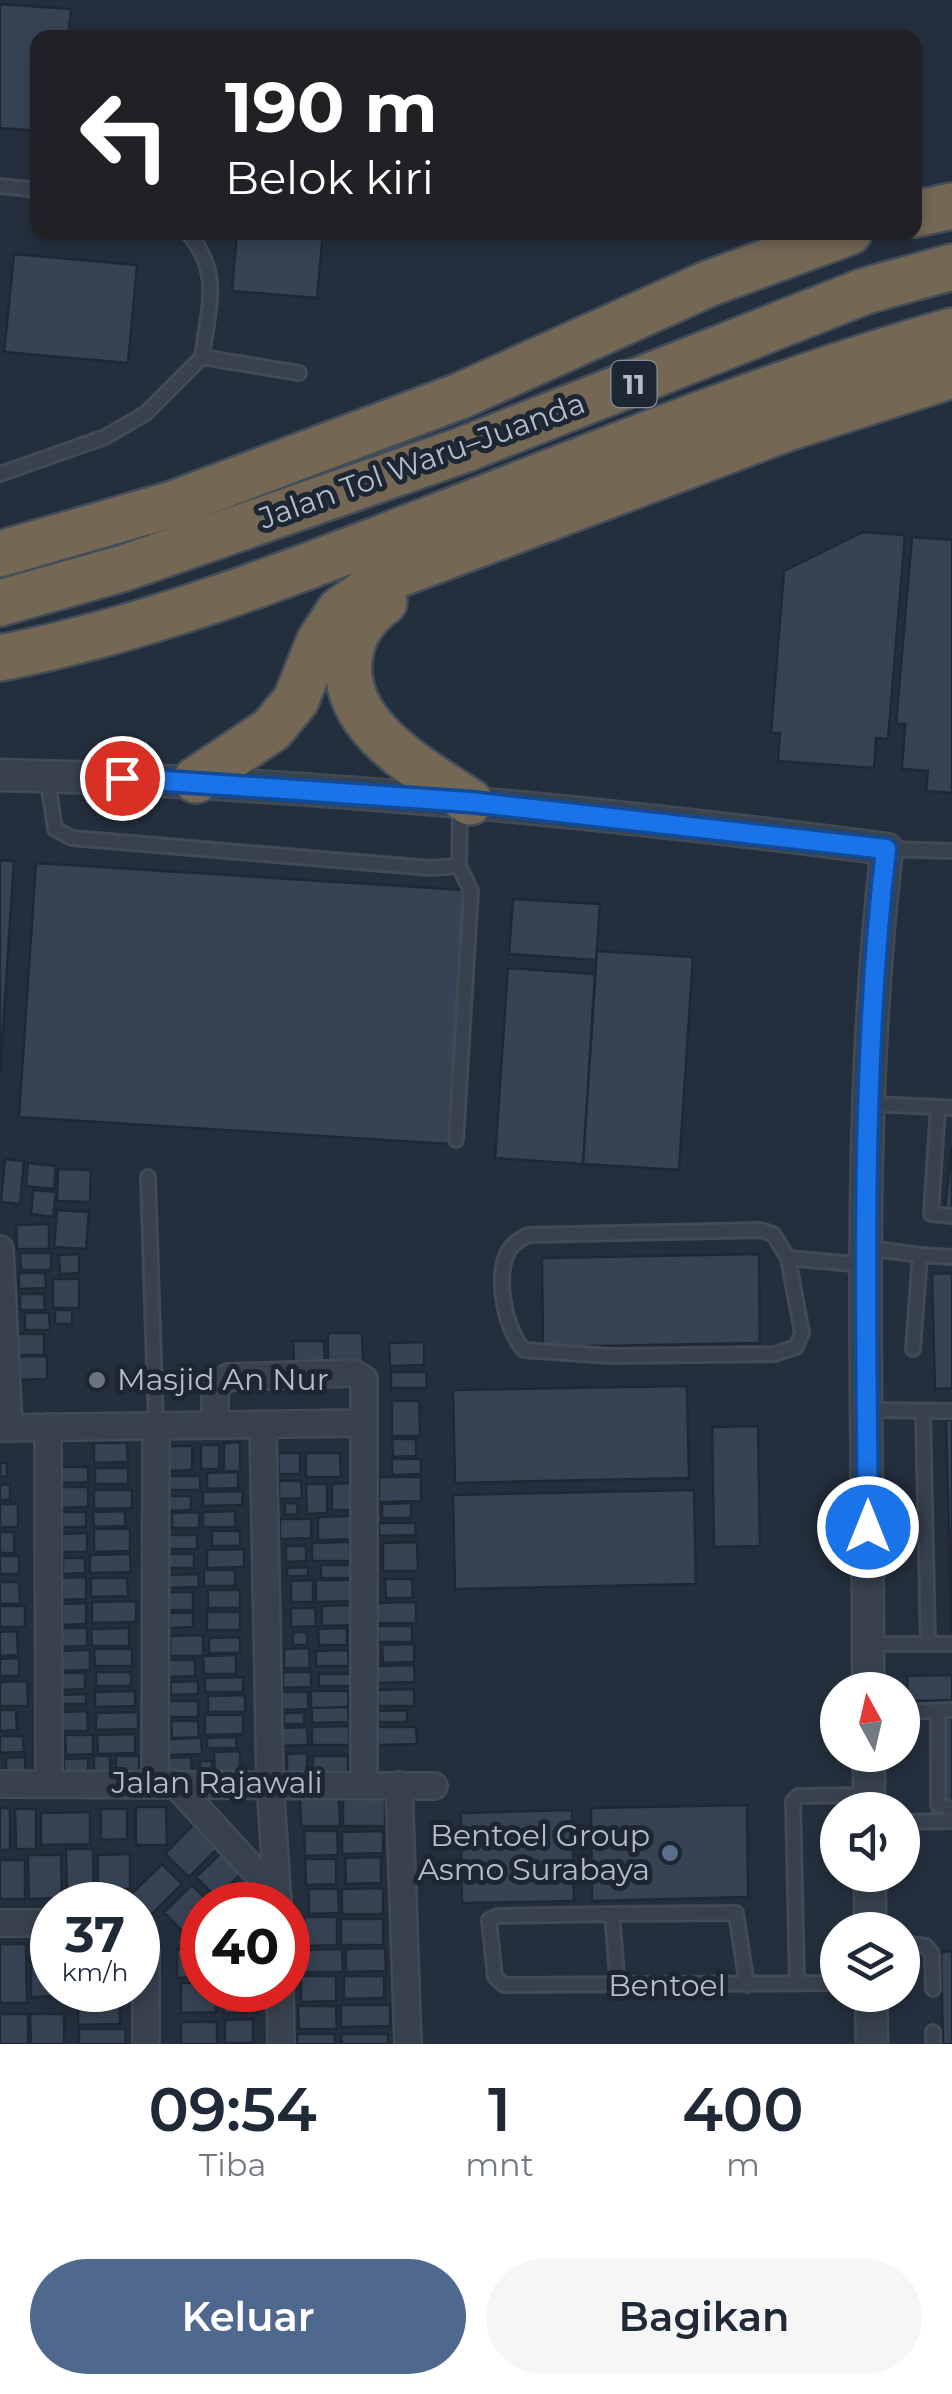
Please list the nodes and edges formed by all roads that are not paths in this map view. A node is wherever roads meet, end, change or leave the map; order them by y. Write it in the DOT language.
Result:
graph roads {
  1 [pos="0,186"];
  2 [pos="30,189"];
  3 [pos="952,206"];
  4 [pos="922,212"];
  5 [pos="194,240"];
  6 [pos="827,240"];
  7 [pos="952,267"];
  8 [pos="952,331"];
  9 [pos="202,357"];
  10 [pos="299,374"];
  11 [pos="952,376"];
  12 [pos="704,459"];
  13 [pos="0,474"];
  14 [pos="0,554"];
  15 [pos="0,603"];
  16 [pos="0,658"];
  17 [pos="0,775"];
  18 [pos="48,776"];
  19 [pos="196,780"];
  20 [pos="465,802"];
  21 [pos="886,849"];
  22 [pos="952,852"];
  23 [pos="459,866"];
  24 [pos="872,1104"];
  25 [pos="945,1107"];
  26 [pos="456,1140"];
  27 [pos="148,1177"];
  28 [pos="952,1216"];
  29 [pos="0,1248"];
  30 [pos="920,1255"];
  31 [pos="868,1257"];
  32 [pos="952,1257"];
  33 [pos="788,1258"];
  34 [pos="913,1350"];
  35 [pos="867,1410"];
  36 [pos="952,1410"];
  37 [pos="923,1411"];
  38 [pos="215,1423"];
  39 [pos="264,1424"];
  40 [pos="364,1424"];
  41 [pos="156,1426"];
  42 [pos="48,1427"];
  43 [pos="4,1428"];
  44 [pos="868,1644"];
  45 [pos="928,1644"];
  46 [pos="952,1644"];
  47 [pos="868,1672"];
  48 [pos="945,1710"];
  49 [pos="920,1711"];
  50 [pos="270,1782"];
  51 [pos="164,1783"];
  52 [pos="0,1784"];
  53 [pos="48,1784"];
  54 [pos="364,1784"];
  55 [pos="399,1785"];
  56 [pos="434,1786"];
  57 [pos="820,1798"];
  58 [pos="952,1809"];
  59 [pos="952,1821"];
  60 [pos="920,1822"];
  61 [pos="260,1882"];
  62 [pos="277,1882"];
  63 [pos="612,1914"];
  64 [pos="0,1923"];
  65 [pos="30,1923"];
  66 [pos="920,1945"];
  67 [pos="797,1983"];
  68 [pos="820,1983"];
  69 [pos="746,1985"];
  70 [pos="618,1987"];
  71 [pos="933,1990"];
  72 [pos="146,2012"];
  73 [pos="280,2012"];
  74 [pos="871,2012"];
  75 [pos="146,2044"];
  76 [pos="281,2044"];
  77 [pos="408,2044"];
  78 [pos="872,2044"];
  1 -- 2 [label="lane"];
  3 -- 4 [label="highway"];
  5 -- 9 [label="lane"];
  6 -- 14 [label="highway"];
  7 -- 15 [label="highway, Jalan Tol Waru–Juanda / 11"];
  8 -- 16 [label="highway, Jalan Tol Waru–Juanda / 11"];
  9 -- 10 [label="lane"];
  9 -- 13 [label="lane"];
  11 -- 12 [label="highway"];
  12 -- 19 [label="highway"];
  12 -- 20 [label="highway"];
  17 -- 18 [label="street"];
  18 -- 19 [label="street"];
  18 -- 23 [label="lane"];
  19 -- 20 [label="street"];
  20 -- 21 [label="street"];
  20 -- 23 [label="lane"];
  21 -- 22 [label="lane"];
  21 -- 24 [label="street"];
  23 -- 26 [label="lane"];
  24 -- 25 [label="lane"];
  24 -- 31 [label="street"];
  25 -- 28 [label="lane"];
  27 -- 41 [label="lane"];
  29 -- 43 [label="street"];
  30 -- 31 [label="lane"];
  30 -- 32 [label="lane"];
  30 -- 34 [label="lane"];
  31 -- 33 [label="lane"];
  31 -- 35 [label="street"];
  33 -- 33 [label="lane"];
  35 -- 37 [label="lane"];
  35 -- 44 [label="street"];
  36 -- 37 [label="lane"];
  37 -- 45 [label="lane"];
  38 -- 39 [label="street"];
  38 -- 40 [label="street"];
  38 -- 41 [label="street"];
  39 -- 40 [label="street"];
  39 -- 50 [label="street"];
  40 -- 54 [label="street"];
  41 -- 42 [label="street"];
  41 -- 51 [label="street"];
  42 -- 43 [label="street"];
  42 -- 53 [label="street"];
  44 -- 45 [label="lane"];
  44 -- 47 [label="street"];
  45 -- 46 [label="lane"];
  48 -- 49 [label="lane"];
  48 -- 58 [label="lane"];
  50 -- 51 [label="street, Jalan Rajawali"];
  50 -- 54 [label="street, Jalan Rajawali"];
  50 -- 62 [label="street"];
  51 -- 53 [label="street, Jalan Rajawali"];
  51 -- 61 [label="street"];
  52 -- 53 [label="street, Jalan Rajawali"];
  54 -- 55 [label="street, Jalan Rajawali"];
  55 -- 56 [label="street, Jalan Rajawali"];
  55 -- 77 [label="street"];
  57 -- 67 [label="lane"];
  59 -- 60 [label="lane"];
  63 -- 69 [label="lane"];
  63 -- 70 [label="lane"];
  63 -- 70 [label="lane, Bentoel"];
  64 -- 65 [label="street"];
  66 -- 71 [label="lane"];
  67 -- 68 [label="lane, Bentoel"];
  67 -- 69 [label="lane, Bentoel"];
  69 -- 70 [label="lane, Bentoel"];
  72 -- 75 [label="street"];
  73 -- 76 [label="street"];
  74 -- 78 [label="street"];
}
